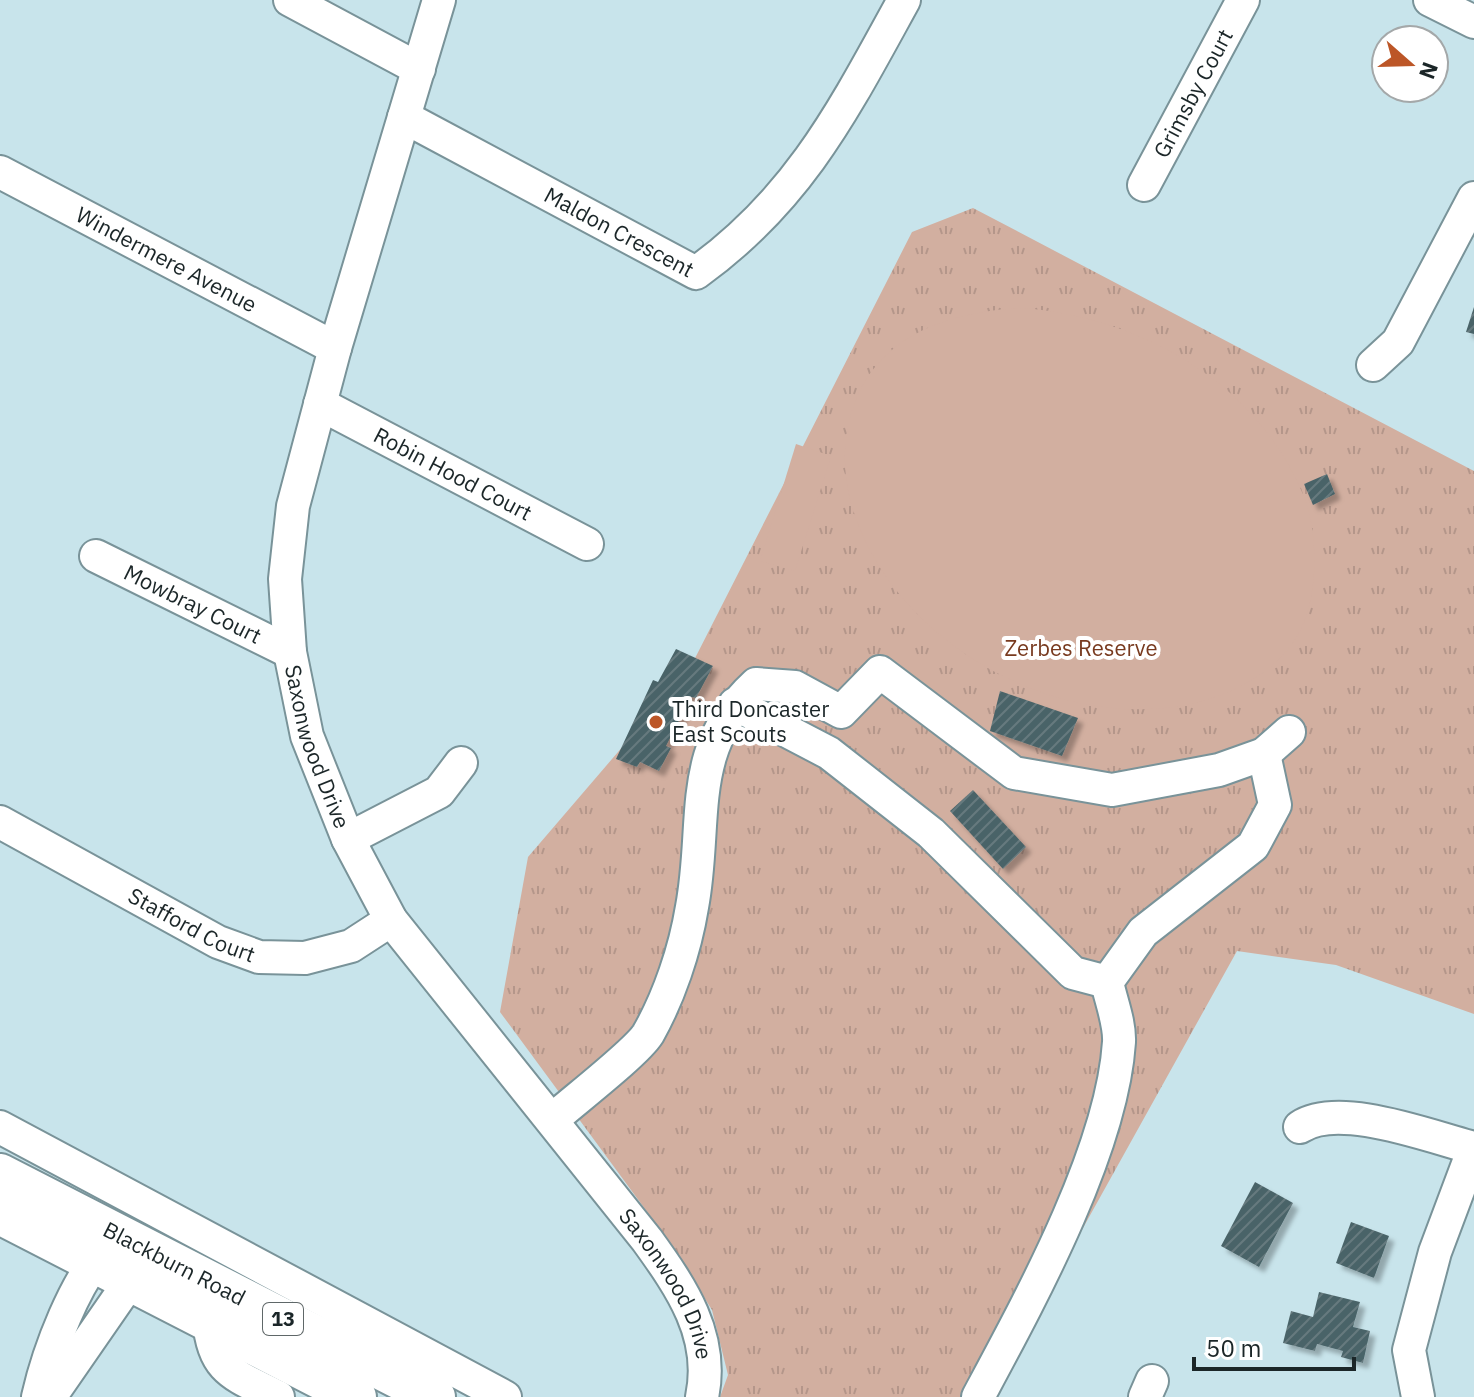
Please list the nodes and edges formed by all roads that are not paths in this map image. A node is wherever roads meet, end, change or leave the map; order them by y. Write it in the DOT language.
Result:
graph roads {
  1 [pos="290,0"];
  2 [pos="439,0"];
  3 [pos="904,0"];
  4 [pos="1243,0"];
  5 [pos="1430,0"];
  6 [pos="1474,22"];
  7 [pos="419,69"];
  8 [pos="404,117"];
  9 [pos="0,172"];
  10 [pos="1144,185"];
  11 [pos="1474,198"];
  12 [pos="335,348"];
  13 [pos="1373,365"];
  14 [pos="320,404"];
  15 [pos="587,544"];
  16 [pos="96,556"];
  17 [pos="290,652"];
  18 [pos="735,704"];
  19 [pos="1289,732"];
  20 [pos="1264,754"];
  21 [pos="461,763"];
  22 [pos="0,822"];
  23 [pos="348,839"];
  24 [pos="391,920"];
  25 [pos="1107,982"];
  26 [pos="552,1120"];
  27 [pos="0,1127"];
  28 [pos="1300,1127"];
  29 [pos="1474,1148"];
  30 [pos="0,1174"];
  31 [pos="0,1214"];
  32 [pos="115,1245"];
  33 [pos="131,1280"];
  34 [pos="209,1320"];
  35 [pos="38,1397"];
  36 [pos="50,1397"];
  37 [pos="278,1397"];
  38 [pos="356,1397"];
  39 [pos="435,1397"];
  40 [pos="505,1397"];
  41 [pos="702,1397"];
  42 [pos="978,1397"];
  43 [pos="1418,1397"];
  1 -- 7 [label="street"];
  2 -- 7 [label="street, Saxonwood Drive"];
  3 -- 8 [label="street, Maldon Crescent"];
  4 -- 10 [label="street, Grimsby Court"];
  5 -- 6 [label="street"];
  7 -- 8 [label="street, Saxonwood Drive"];
  8 -- 12 [label="street, Saxonwood Drive"];
  9 -- 12 [label="street, Windermere Avenue"];
  11 -- 13 [label="street"];
  12 -- 14 [label="street, Saxonwood Drive"];
  14 -- 15 [label="street, Robin Hood Court"];
  14 -- 17 [label="street, Saxonwood Drive"];
  16 -- 17 [label="street, Mowbray Court"];
  17 -- 23 [label="street, Saxonwood Drive"];
  18 -- 20 [label="street"];
  18 -- 25 [label="street"];
  18 -- 26 [label="street"];
  19 -- 20 [label="street"];
  20 -- 25 [label="street"];
  21 -- 23 [label="street"];
  22 -- 24 [label="street, Stafford Court"];
  23 -- 24 [label="street, Saxonwood Drive"];
  24 -- 26 [label="street, Saxonwood Drive"];
  25 -- 42 [label="street"];
  26 -- 41 [label="street, Saxonwood Drive"];
  27 -- 40 [label="street"];
  28 -- 29 [label="street"];
  29 -- 43 [label="street"];
  30 -- 32 [label="main road, Blackburn Road / 13"];
  31 -- 32 [label="main road, Blackburn Road / 13"];
  32 -- 33 [label="main road, Blackburn Road / 13"];
  32 -- 35 [label="street"];
  32 -- 39 [label="main road, Blackburn Road / 13"];
  33 -- 34 [label="main road, Blackburn Road / 13"];
  33 -- 36 [label="street"];
  34 -- 37 [label="street"];
  34 -- 38 [label="main road, Blackburn Road / 13"];
}
